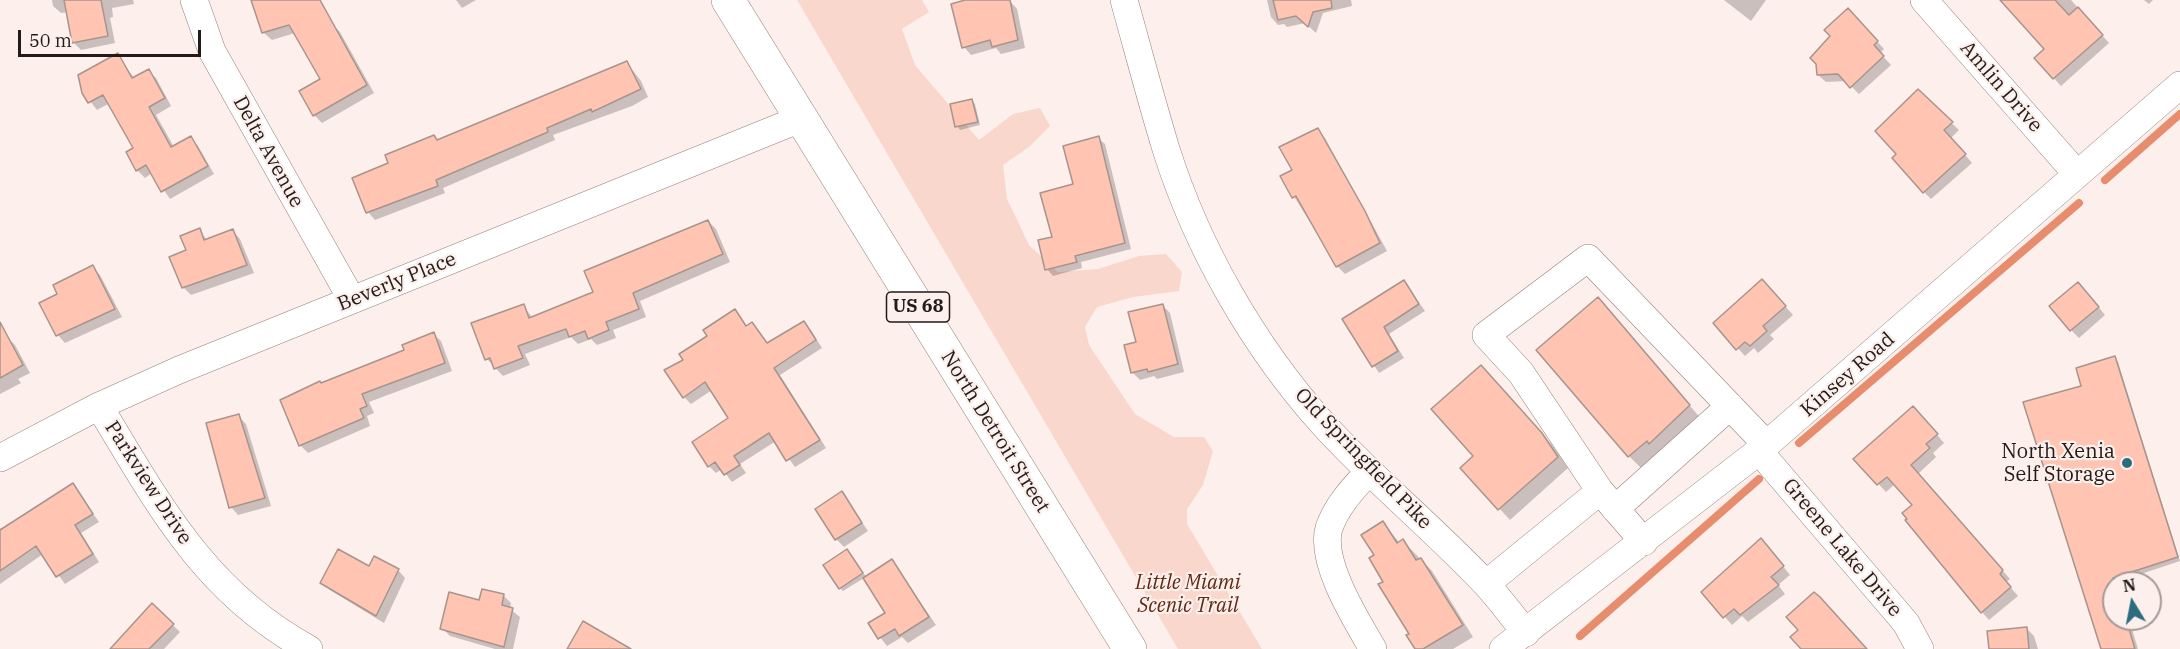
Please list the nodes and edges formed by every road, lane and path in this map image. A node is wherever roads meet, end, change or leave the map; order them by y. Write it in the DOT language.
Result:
graph roads {
  1 [pos="194,0"];
  2 [pos="728,0"];
  3 [pos="1124,0"];
  4 [pos="1924,0"];
  5 [pos="2180,85"];
  6 [pos="800,118"];
  7 [pos="2078,174"];
  8 [pos="351,300"];
  9 [pos="99,406"];
  10 [pos="1730,406"];
  11 [pos="1763,448"];
  12 [pos="0,458"];
  13 [pos="1363,465"];
  14 [pos="1608,500"];
  15 [pos="1644,542"];
  16 [pos="1486,584"];
  17 [pos="1526,633"];
  18 [pos="309,649"];
  19 [pos="1130,649"];
  20 [pos="1373,649"];
  21 [pos="1503,649"];
  22 [pos="1920,649"];
  1 -- 8 [label="street, Delta Avenue"];
  2 -- 6 [label="highway, North Detroit Street / US 68"];
  3 -- 13 [label="street, Old Springfield Pike"];
  4 -- 7 [label="street, Amlin Drive"];
  5 -- 7 [label="street, Kinsey Road"];
  6 -- 8 [label="street, Beverly Place"];
  6 -- 19 [label="highway, North Detroit Street / US 68"];
  7 -- 11 [label="street, Kinsey Road"];
  8 -- 9 [label="street, Beverly Place"];
  9 -- 12 [label="street, Beverly Place"];
  9 -- 18 [label="street, Parkview Drive"];
  10 -- 11 [label="street, Greene Lake Drive"];
  10 -- 14 [label="street"];
  10 -- 14 [label="street, Greene Lake Drive"];
  11 -- 15 [label="street, Kinsey Road"];
  11 -- 22 [label="street, Greene Lake Drive"];
  13 -- 16 [label="street, Old Springfield Pike"];
  13 -- 20 [label="street"];
  14 -- 15 [label="street"];
  14 -- 16 [label="street"];
  15 -- 17 [label="street, Kinsey Road"];
  16 -- 17 [label="street, Old Springfield Pike"];
  17 -- 21 [label="street, Kinsey Road"];
}
